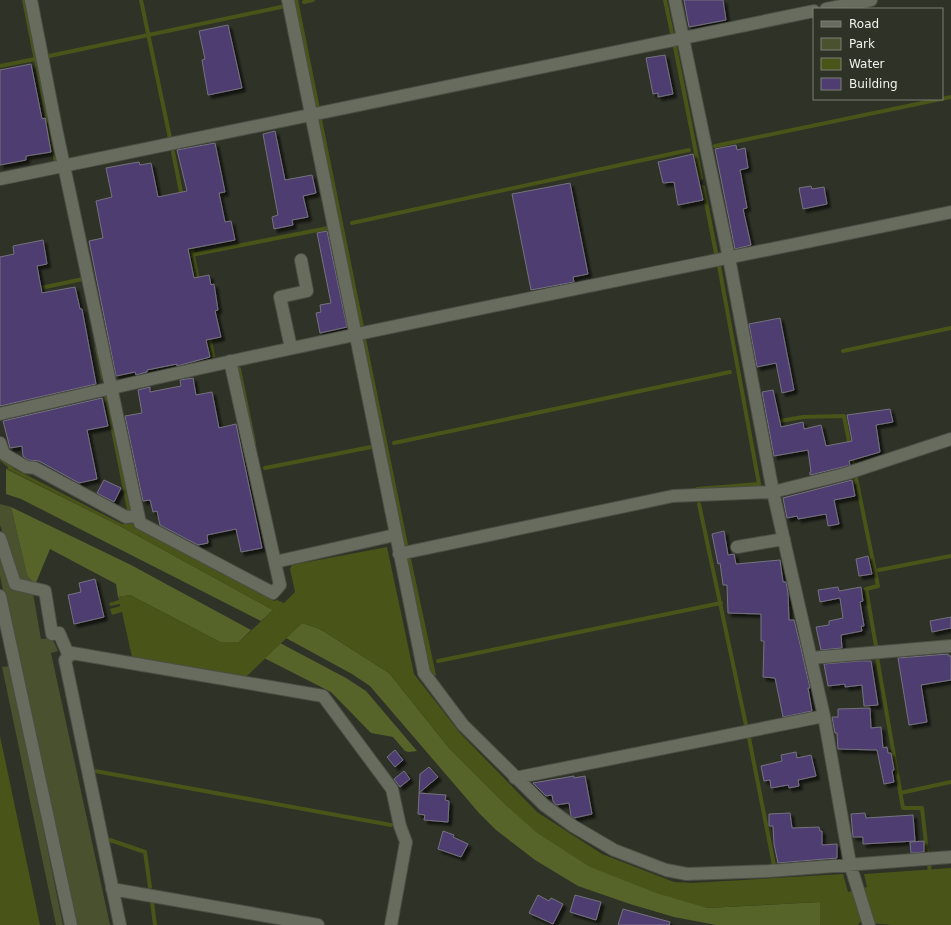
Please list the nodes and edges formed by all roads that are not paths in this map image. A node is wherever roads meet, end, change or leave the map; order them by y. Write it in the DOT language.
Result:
graph roads {
  1 [pos="31,0"];
  2 [pos="288,0"];
  3 [pos="676,0"];
  4 [pos="871,0"];
  5 [pos="831,8"];
  6 [pos="813,12"];
  7 [pos="684,38"];
  8 [pos="311,116"];
  9 [pos="64,166"];
  10 [pos="0,179"];
  11 [pos="951,212"];
  12 [pos="729,258"];
  13 [pos="301,260"];
  14 [pos="355,334"];
  15 [pos="291,348"];
  16 [pos="230,362"];
  17 [pos="112,387"];
  18 [pos="0,414"];
  19 [pos="951,439"];
  20 [pos="0,443"];
  21 [pos="773,492"];
  22 [pos="138,516"];
  23 [pos="396,535"];
  24 [pos="0,538"];
  25 [pos="784,539"];
  26 [pos="737,547"];
  27 [pos="399,554"];
  28 [pos="275,562"];
  29 [pos="0,596"];
  30 [pos="951,646"];
  31 [pos="69,656"];
  32 [pos="811,658"];
  33 [pos="824,716"];
  34 [pos="515,778"];
  35 [pos="951,857"];
  36 [pos="850,864"];
  37 [pos="112,889"];
  38 [pos="71,925"];
  39 [pos="120,925"];
  40 [pos="318,925"];
  41 [pos="391,925"];
  42 [pos="869,925"];
  1 -- 9 [label="street"];
  2 -- 8 [label="street"];
  3 -- 7 [label="street"];
  4 -- 5 [label="street"];
  6 -- 7 [label="street"];
  7 -- 8 [label="street"];
  7 -- 12 [label="street"];
  8 -- 9 [label="street"];
  8 -- 14 [label="street"];
  9 -- 10 [label="street"];
  9 -- 17 [label="street"];
  11 -- 12 [label="street"];
  12 -- 14 [label="street"];
  12 -- 21 [label="street"];
  13 -- 15 [label="street"];
  14 -- 15 [label="street"];
  14 -- 23 [label="street"];
  15 -- 16 [label="street"];
  16 -- 17 [label="street"];
  16 -- 28 [label="street"];
  17 -- 18 [label="street"];
  17 -- 22 [label="street"];
  19 -- 21 [label="street"];
  20 -- 22 [label="street"];
  21 -- 25 [label="street"];
  21 -- 27 [label="street"];
  22 -- 28 [label="street"];
  23 -- 27 [label="street"];
  23 -- 28 [label="street"];
  24 -- 31 [label="street"];
  25 -- 26 [label="street"];
  25 -- 32 [label="street"];
  27 -- 34 [label="street"];
  29 -- 38 [label="street"];
  30 -- 32 [label="street"];
  31 -- 37 [label="street"];
  31 -- 41 [label="street"];
  32 -- 33 [label="street"];
  33 -- 34 [label="street"];
  33 -- 36 [label="street"];
  34 -- 36 [label="street"];
  35 -- 36 [label="street"];
  36 -- 42 [label="street"];
  37 -- 39 [label="street"];
  37 -- 40 [label="street"];
}
